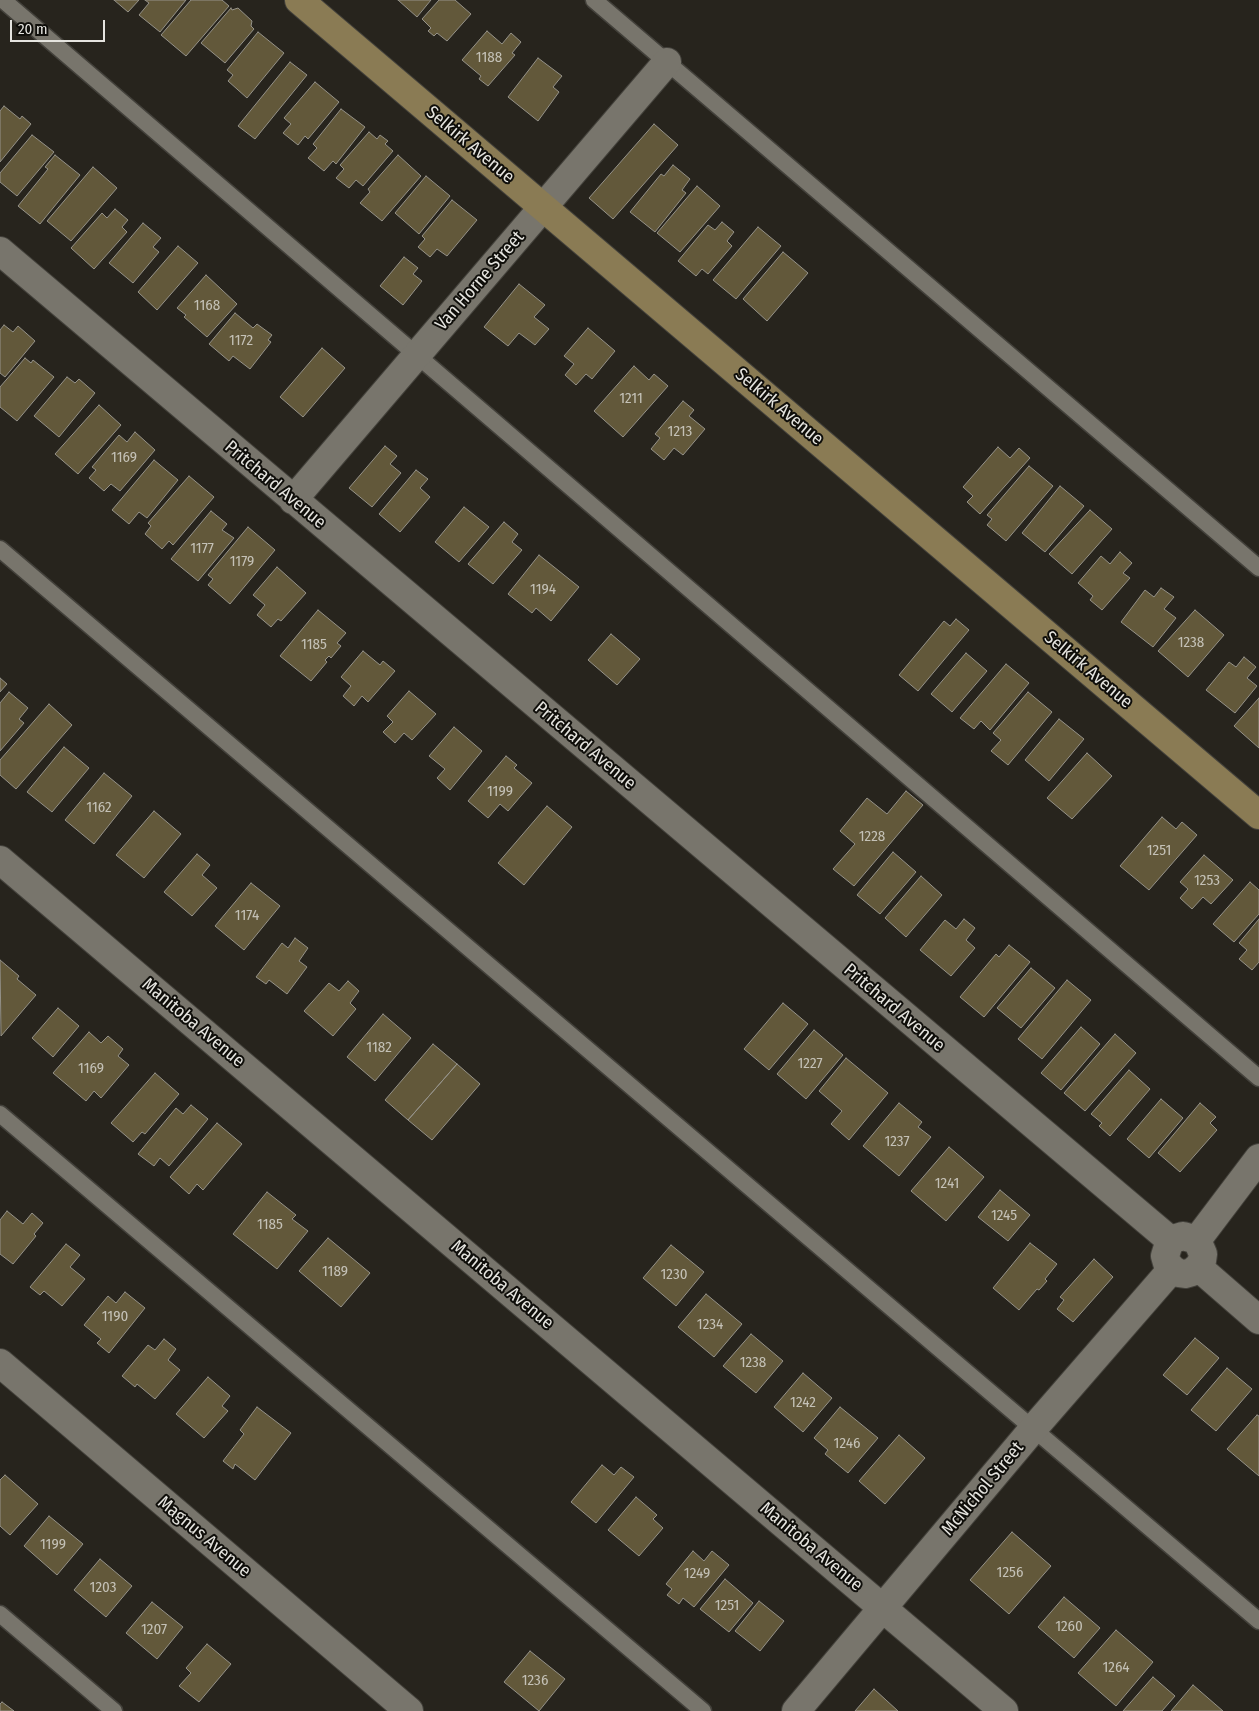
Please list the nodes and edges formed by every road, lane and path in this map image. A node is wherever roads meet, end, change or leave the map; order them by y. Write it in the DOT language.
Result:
graph roads {
  1 [pos="3,0"];
  2 [pos="299,0"];
  3 [pos="594,0"];
  4 [pos="667,62"];
  5 [pos="543,207"];
  6 [pos="0,251"];
  7 [pos="417,355"];
  8 [pos="293,500"];
  9 [pos="0,549"];
  10 [pos="1259,568"];
  11 [pos="1259,815"];
  12 [pos="0,860"];
  13 [pos="1259,1078"];
  14 [pos="0,1114"];
  15 [pos="1259,1158"];
  16 [pos="1170,1240"];
  17 [pos="1198,1240"];
  18 [pos="1185,1268"];
  19 [pos="1259,1320"];
  20 [pos="0,1364"];
  21 [pos="1032,1429"];
  22 [pos="883,1609"];
  23 [pos="0,1614"];
  24 [pos="1259,1621"];
  25 [pos="114,1711"];
  26 [pos="409,1711"];
  27 [pos="703,1711"];
  28 [pos="796,1711"];
  29 [pos="1004,1711"];
  1 -- 7 [label="lane"];
  2 -- 5 [label="street, Selkirk Avenue"];
  3 -- 4 [label="lane"];
  4 -- 5 [label="street, Van Horne Street"];
  4 -- 10 [label="lane"];
  5 -- 7 [label="street, Van Horne Street"];
  5 -- 11 [label="street, Selkirk Avenue"];
  6 -- 8 [label="street, Pritchard Avenue"];
  7 -- 8 [label="street, Van Horne Street"];
  7 -- 13 [label="lane"];
  8 -- 16 [label="street, Pritchard Avenue"];
  9 -- 21 [label="lane"];
  12 -- 22 [label="street, Manitoba Avenue"];
  14 -- 27 [label="lane"];
  15 -- 17 [label="street"];
  16 -- 17 [label="street"];
  16 -- 18 [label="street"];
  17 -- 18 [label="street"];
  18 -- 19 [label="street"];
  18 -- 21 [label="street, McNichol Street"];
  20 -- 26 [label="street, Magnus Avenue"];
  21 -- 22 [label="street, McNichol Street"];
  21 -- 24 [label="lane"];
  22 -- 28 [label="street, McNichol Street"];
  22 -- 29 [label="street, Manitoba Avenue"];
  23 -- 25 [label="lane"];
}
